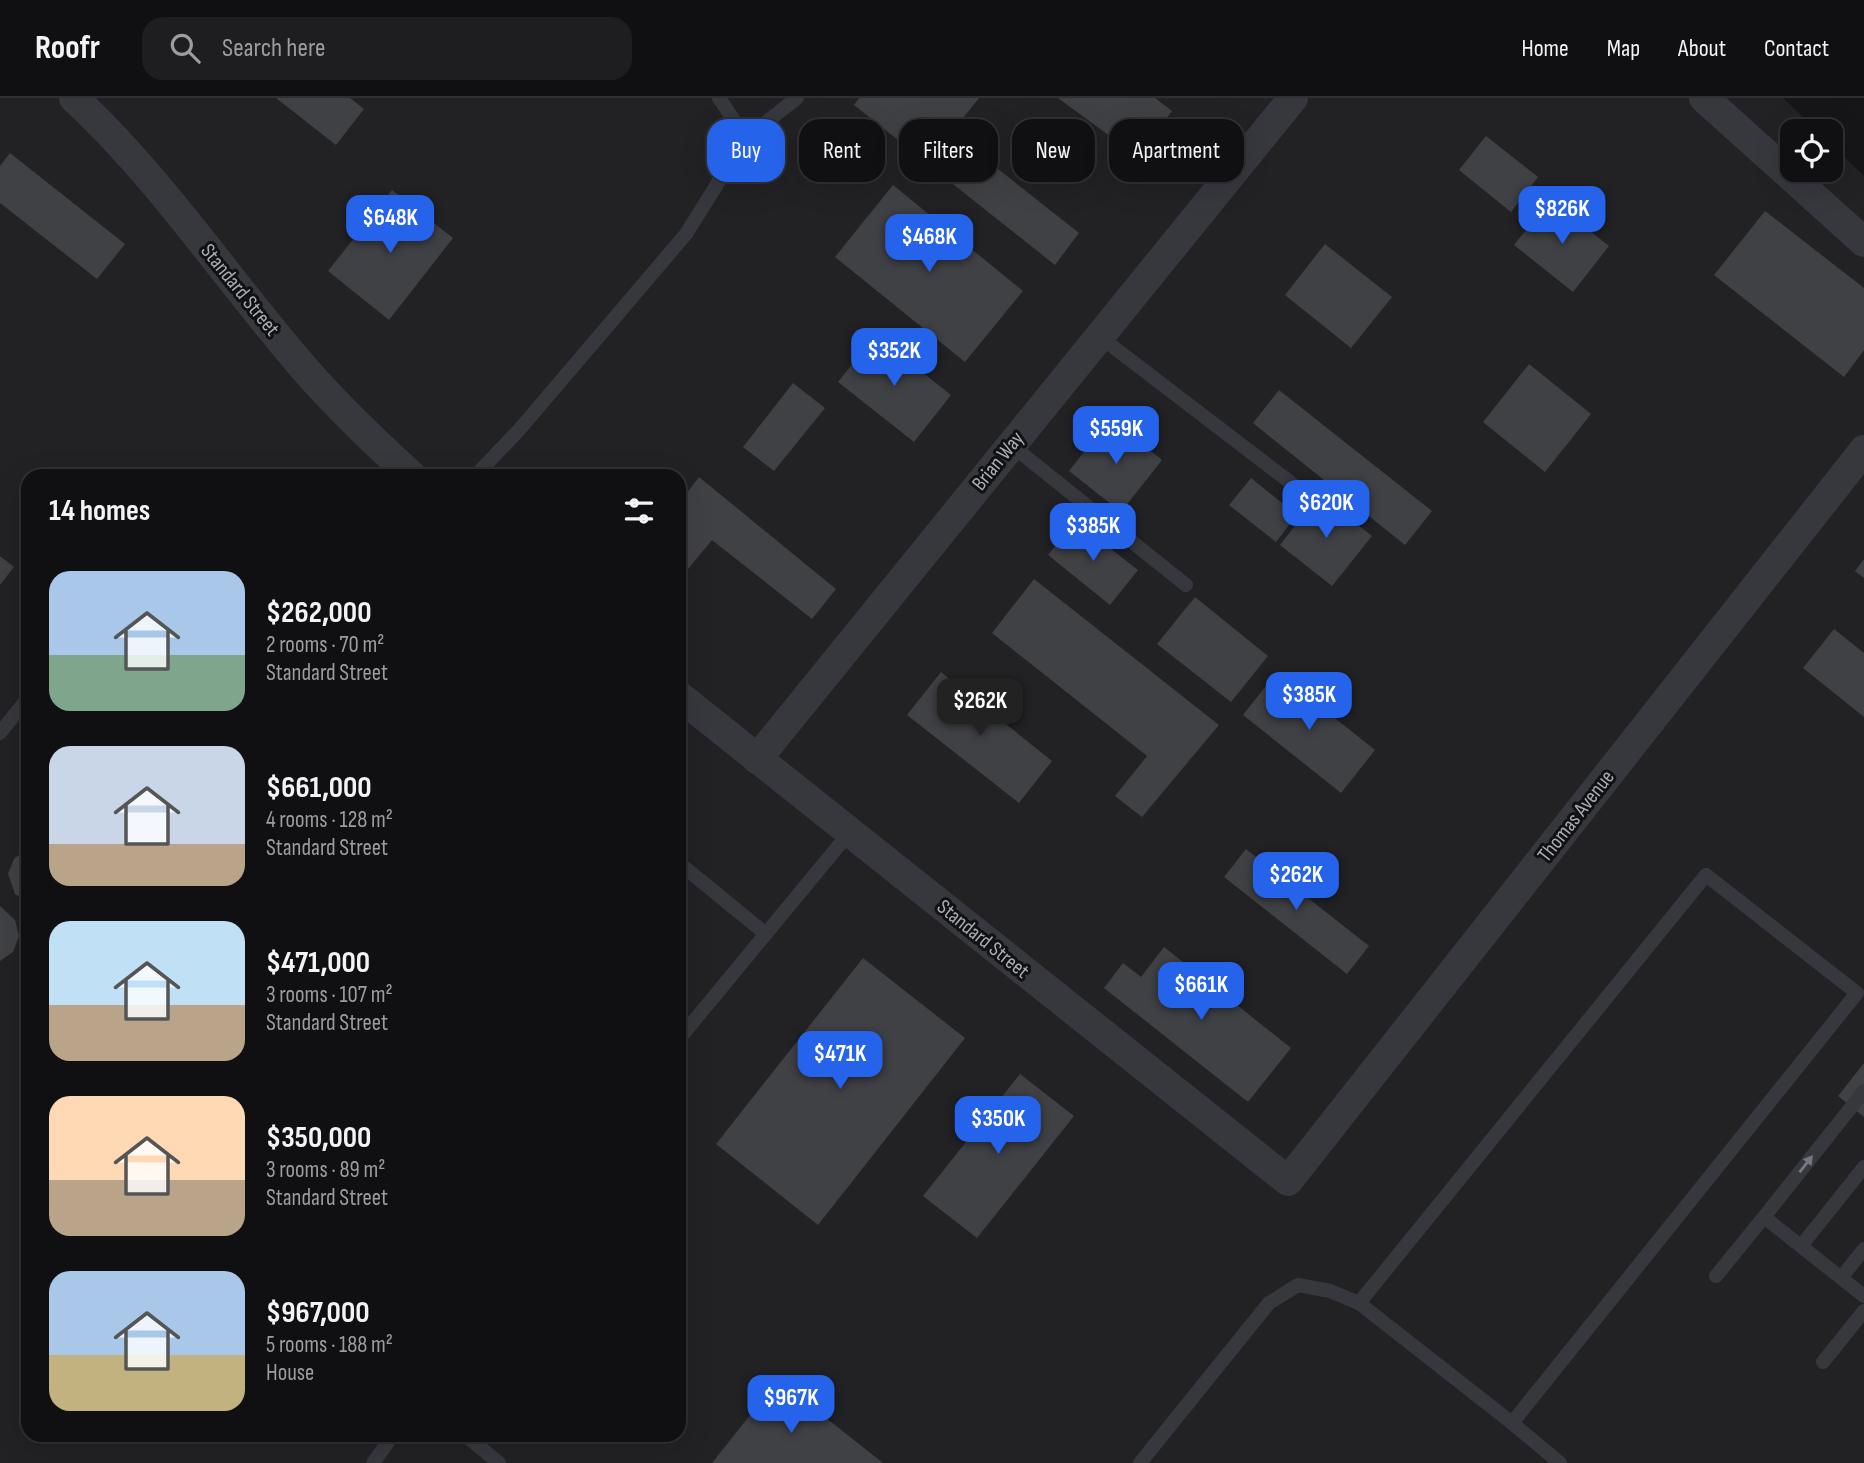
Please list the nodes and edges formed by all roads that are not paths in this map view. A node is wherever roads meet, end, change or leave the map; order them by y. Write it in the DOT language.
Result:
graph roads {
  1 [pos="74,98"];
  2 [pos="719,98"];
  3 [pos="797,98"];
  4 [pos="1293,98"];
  5 [pos="1704,98"];
  6 [pos="733,119"];
  7 [pos="770,119"];
  8 [pos="718,182"];
  9 [pos="1864,242"];
  10 [pos="1099,336"];
  11 [pos="1011,445"];
  12 [pos="1864,450"];
  13 [pos="404,469"];
  14 [pos="482,469"];
  15 [pos="1298,489"];
  16 [pos="1186,585"];
  17 [pos="686,702"];
  18 [pos="21,707"];
  19 [pos="0,733"];
  20 [pos="757,759"];
  21 [pos="849,832"];
  22 [pos="686,869"];
  23 [pos="765,934"];
  24 [pos="1860,996"];
  25 [pos="686,1030"];
  26 [pos="1864,1091"];
  27 [pos="1864,1167"];
  28 [pos="1288,1181"];
  29 [pos="1764,1217"];
  30 [pos="1801,1246"];
  31 [pos="1864,1249"];
  32 [pos="1716,1276"];
  33 [pos="1841,1278"];
  34 [pos="1864,1296"];
  35 [pos="1359,1303"];
  36 [pos="1864,1311"];
  37 [pos="1823,1362"];
  38 [pos="1512,1423"];
  39 [pos="388,1442"];
  40 [pos="474,1442"];
  41 [pos="373,1463"];
  42 [pos="499,1463"];
  43 [pos="1140,1463"];
  44 [pos="1560,1463"];
  1 -- 13 [label="street, Standard Street"];
  2 -- 6 [label="lane"];
  3 -- 7 [label="lane"];
  4 -- 10 [label="street, Brian Way"];
  5 -- 9 [label="street"];
  8 -- 14 [label="lane"];
  10 -- 11 [label="street, Brian Way"];
  10 -- 15 [label="lane"];
  11 -- 16 [label="lane"];
  11 -- 20 [label="street, Brian Way"];
  12 -- 28 [label="street, Thomas Avenue"];
  17 -- 20 [label="street, Standard Street"];
  18 -- 19 [label="lane"];
  20 -- 21 [label="street, Standard Street"];
  21 -- 23 [label="lane"];
  21 -- 28 [label="street, Standard Street"];
  22 -- 23 [label="lane"];
  23 -- 25 [label="lane"];
  24 -- 35 [label="lane"];
  24 -- 38 [label="lane"];
  29 -- 26 [label="lane, one-way"];
  27 -- 30 [label="lane"];
  29 -- 30 [label="lane"];
  29 -- 32 [label="lane"];
  30 -- 33 [label="lane"];
  31 -- 33 [label="lane"];
  33 -- 34 [label="lane"];
  35 -- 38 [label="lane"];
  35 -- 43 [label="lane"];
  36 -- 37 [label="lane"];
  38 -- 44 [label="lane"];
  39 -- 41 [label="lane"];
  40 -- 42 [label="lane"];
}
